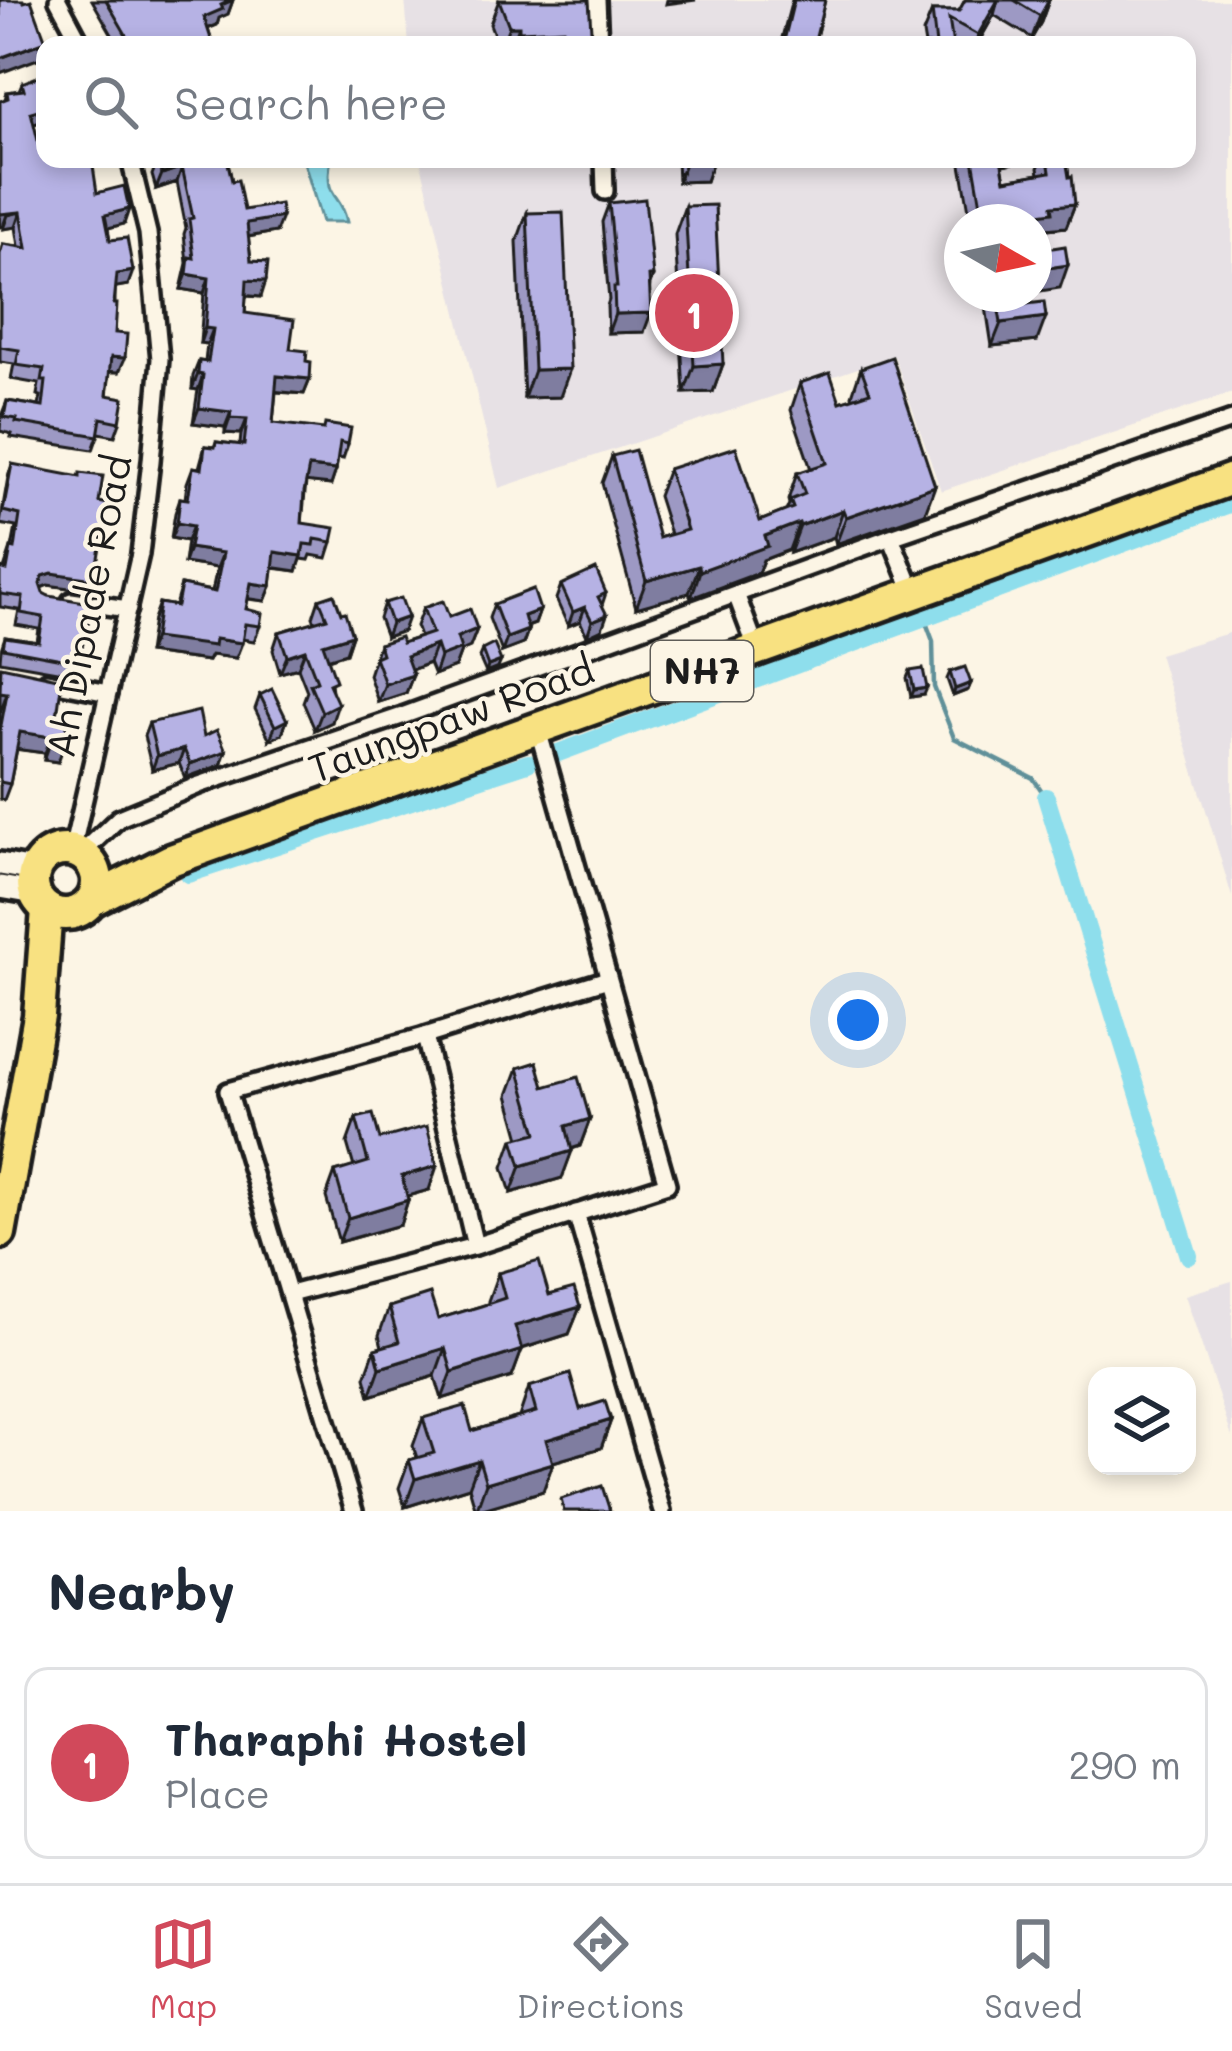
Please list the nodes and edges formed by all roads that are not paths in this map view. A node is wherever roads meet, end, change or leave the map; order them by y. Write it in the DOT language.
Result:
graph roads {
  1 [pos="58,0"];
  2 [pos="597,0"];
  3 [pos="77,36"];
  4 [pos="599,36"];
  5 [pos="132,168"];
  6 [pos="604,168"];
  7 [pos="605,191"];
  8 [pos="1232,420"];
  9 [pos="1232,479"];
  10 [pos="891,537"];
  11 [pos="736,594"];
  12 [pos="914,594"];
  13 [pos="46,597"];
  14 [pos="128,609"];
  15 [pos="758,650"];
  16 [pos="22,676"];
  17 [pos="108,693"];
  18 [pos="538,730"];
  19 [pos="81,855"];
  20 [pos="171,860"];
  21 [pos="0,864"];
  22 [pos="0,886"];
  23 [pos="57,897"];
  24 [pos="608,980"];
  25 [pos="425,1036"];
  26 [pos="576,1213"];
  27 [pos="0,1233"];
  28 [pos="475,1246"];
  29 [pos="290,1294"];
  30 [pos="354,1511"];
  31 [pos="662,1511"];
  1 -- 3 [label="street"];
  2 -- 4 [label="street"];
  5 -- 14 [label="street, Ah Dipade Road"];
  6 -- 7 [label="street"];
  8 -- 10 [label="street"];
  9 -- 12 [label="highway, Taungpaw Road / NH7"];
  10 -- 11 [label="street"];
  10 -- 12 [label="street"];
  11 -- 15 [label="street"];
  11 -- 19 [label="street"];
  12 -- 15 [label="highway, Taungpaw Road / NH7"];
  13 -- 14 [label="street"];
  14 -- 17 [label="street, Ah Dipade Road"];
  15 -- 18 [label="highway, Taungpaw Road / NH7"];
  16 -- 17 [label="street"];
  17 -- 19 [label="street, Ah Dipade Road"];
  18 -- 20 [label="highway, Taungpaw Road / NH7"];
  18 -- 24 [label="street"];
  19 -- 20 [label="highway, Taungpaw Road / NH7"];
  19 -- 23 [label="highway"];
  19 -- 23 [label="highway"];
  20 -- 23 [label="highway, Taungpaw Road / NH7"];
  21 -- 23 [label="main road"];
  22 -- 23 [label="main road"];
  23 -- 27 [label="highway"];
  24 -- 25 [label="street"];
  24 -- 26 [label="street"];
  25 -- 28 [label="street"];
  25 -- 29 [label="street"];
  26 -- 28 [label="street"];
  26 -- 31 [label="street"];
  28 -- 29 [label="street"];
  29 -- 30 [label="street"];
}
